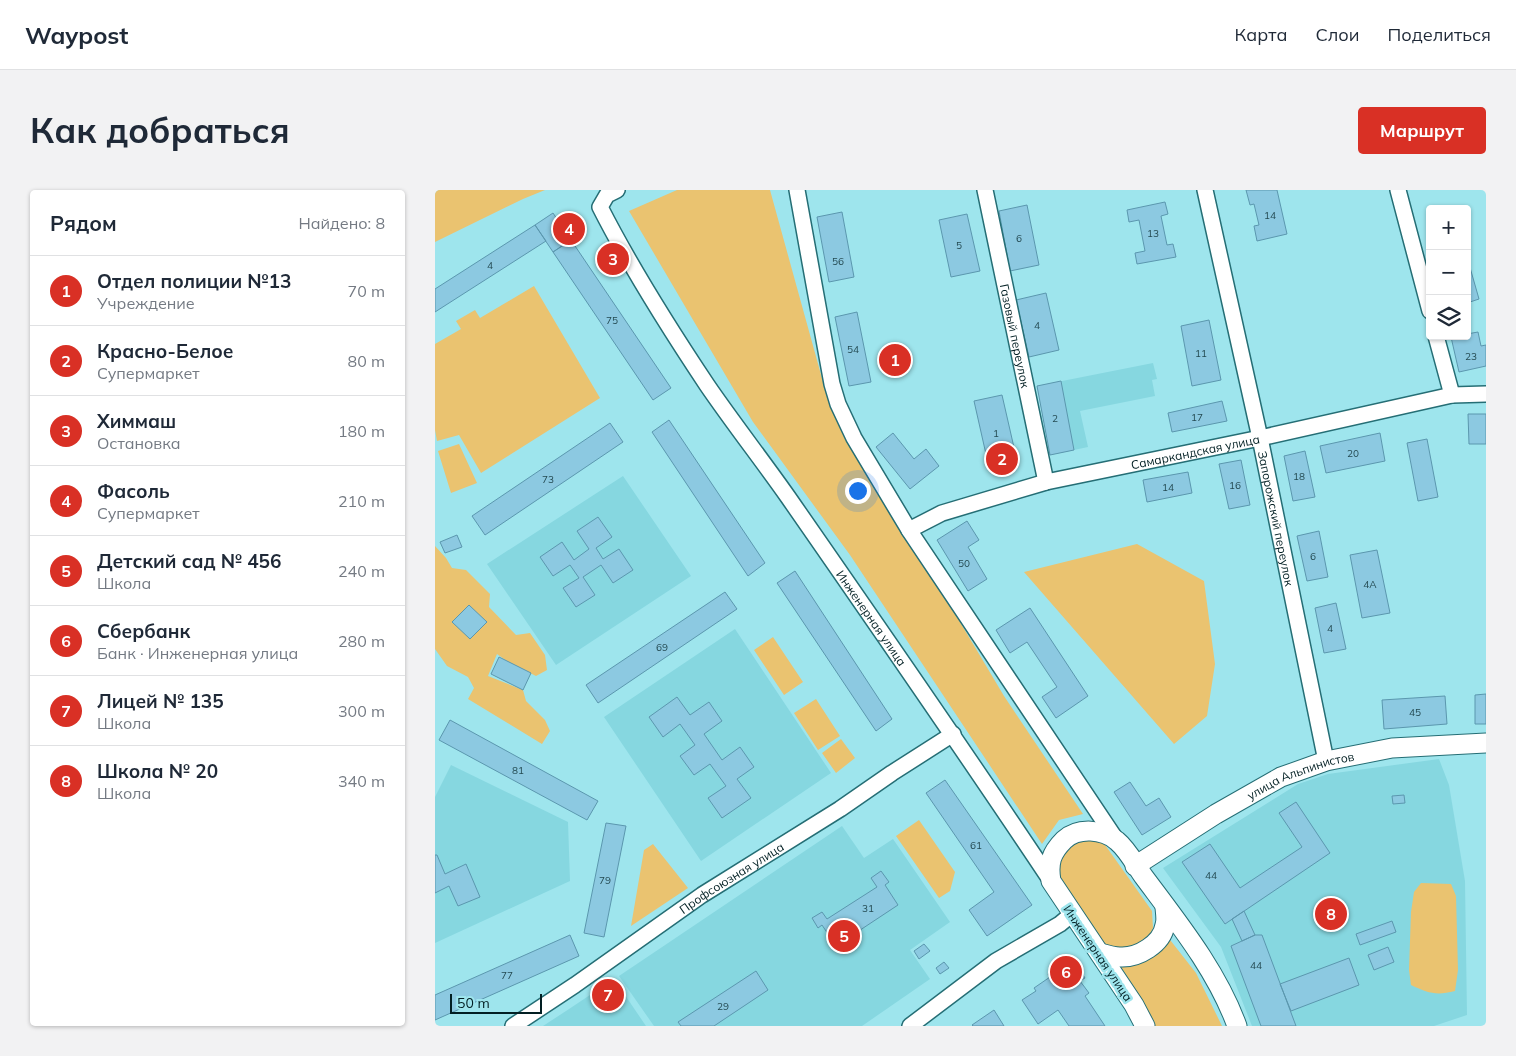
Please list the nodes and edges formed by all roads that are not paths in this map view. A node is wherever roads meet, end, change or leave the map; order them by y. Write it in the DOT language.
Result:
graph roads {
  1 [pos="617,190"];
  2 [pos="797,190"];
  3 [pos="985,190"];
  4 [pos="1205,190"];
  5 [pos="1398,190"];
  6 [pos="1426,296"];
  7 [pos="1438,340"];
  8 [pos="1486,394"];
  9 [pos="1452,395"];
  10 [pos="1260,438"];
  11 [pos="1046,482"];
  12 [pos="909,530"];
  13 [pos="953,734"];
  14 [pos="1486,743"];
  15 [pos="1326,761"];
  16 [pos="1117,841"];
  17 [pos="1135,866"];
  18 [pos="1051,881"];
  19 [pos="1165,906"];
  20 [pos="1072,914"];
  21 [pos="1100,954"];
  22 [pos="513,1026"];
  23 [pos="910,1026"];
  24 [pos="1145,1026"];
  25 [pos="1237,1026"];
  1 -- 13 [label="street, Инженерная улица"];
  2 -- 12 [label="street"];
  3 -- 11 [label="street, Газовый переулок"];
  4 -- 10 [label="street, Запорожский переулок"];
  5 -- 6 [label="street"];
  7 -- 9 [label="street"];
  8 -- 9 [label="street, Самаркандская улица"];
  9 -- 10 [label="street, Самаркандская улица"];
  10 -- 11 [label="street, Самаркандская улица"];
  10 -- 15 [label="street, Запорожский переулок"];
  11 -- 12 [label="street, Самаркандская улица"];
  12 -- 16 [label="street"];
  13 -- 18 [label="street, Инженерная улица"];
  13 -- 22 [label="street, Профсоюзная улица"];
  14 -- 15 [label="main road, улица Альпинистов"];
  15 -- 17 [label="main road, улица Альпинистов"];
  16 -- 17 [label="main road"];
  16 -- 18 [label="main road"];
  17 -- 19 [label="main road"];
  18 -- 20 [label="main road, Инженерная улица"];
  19 -- 21 [label="main road"];
  19 -- 25 [label="main road"];
  20 -- 21 [label="main road, Инженерная улица"];
  20 -- 23 [label="street"];
  21 -- 24 [label="main road, Инженерная улица"];
}
